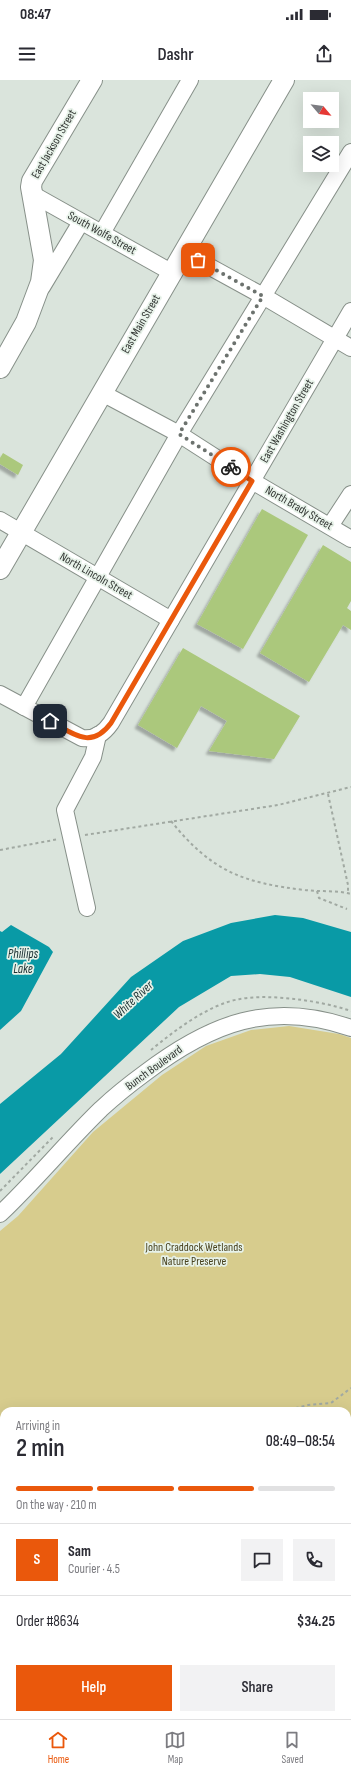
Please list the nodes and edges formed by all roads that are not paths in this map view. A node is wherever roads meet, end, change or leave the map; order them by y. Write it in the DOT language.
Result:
graph roads {
  1 [pos="92,80"];
  2 [pos="190,80"];
  3 [pos="284,80"];
  4 [pos="351,152"];
  5 [pos="32,194"];
  6 [pos="81,222"];
  7 [pos="102,233"];
  8 [pos="183,252"];
  9 [pos="171,272"];
  10 [pos="263,296"];
  11 [pos="34,300"];
  12 [pos="351,311"];
  13 [pos="335,339"];
  14 [pos="351,348"];
  15 [pos="0,368"];
  16 [pos="102,393"];
  17 [pos="179,434"];
  18 [pos="252,481"];
  19 [pos="351,494"];
  20 [pos="0,520"];
  21 [pos="330,526"];
  22 [pos="21,532"];
  23 [pos="351,538"];
  24 [pos="0,570"];
  25 [pos="97,577"];
  26 [pos="171,620"];
  27 [pos="0,694"];
  28 [pos="24,707"];
  29 [pos="98,736"];
  30 [pos="87,908"];
  31 [pos="351,1028"];
  32 [pos="0,1214"];
  1 -- 5 [label="main road, East Jackson Street"];
  2 -- 7 [label="street"];
  3 -- 8 [label="main road, East Main Street"];
  4 -- 10 [label="street"];
  5 -- 6 [label="street, South Wolfe Street"];
  5 -- 11 [label="main road, East Jackson Street"];
  6 -- 7 [label="street, South Wolfe Street"];
  6 -- 11 [label="street"];
  7 -- 9 [label="street, South Wolfe Street"];
  8 -- 9 [label="main road, East Main Street"];
  8 -- 10 [label="street"];
  9 -- 16 [label="main road, East Main Street"];
  10 -- 13 [label="street"];
  10 -- 17 [label="street"];
  11 -- 15 [label="main road, East Jackson Street"];
  12 -- 13 [label="street, East Washington Street"];
  13 -- 14 [label="street"];
  13 -- 18 [label="street, East Washington Street"];
  16 -- 17 [label="street, North Brady Street"];
  16 -- 22 [label="main road, East Main Street"];
  17 -- 18 [label="street, North Brady Street"];
  17 -- 25 [label="street"];
  18 -- 21 [label="street, North Brady Street"];
  18 -- 26 [label="street, East Washington Street"];
  19 -- 21 [label="street"];
  20 -- 22 [label="street, North Lincoln Street"];
  21 -- 23 [label="street, North Brady Street"];
  22 -- 24 [label="main road, East Main Street"];
  22 -- 25 [label="street, North Lincoln Street"];
  25 -- 26 [label="street, North Lincoln Street"];
  25 -- 28 [label="street"];
  26 -- 29 [label="street, East Washington Street"];
  27 -- 28 [label="street"];
  28 -- 29 [label="street"];
  29 -- 30 [label="street"];
  31 -- 32 [label="street, Bunch Boulevard"];
}
